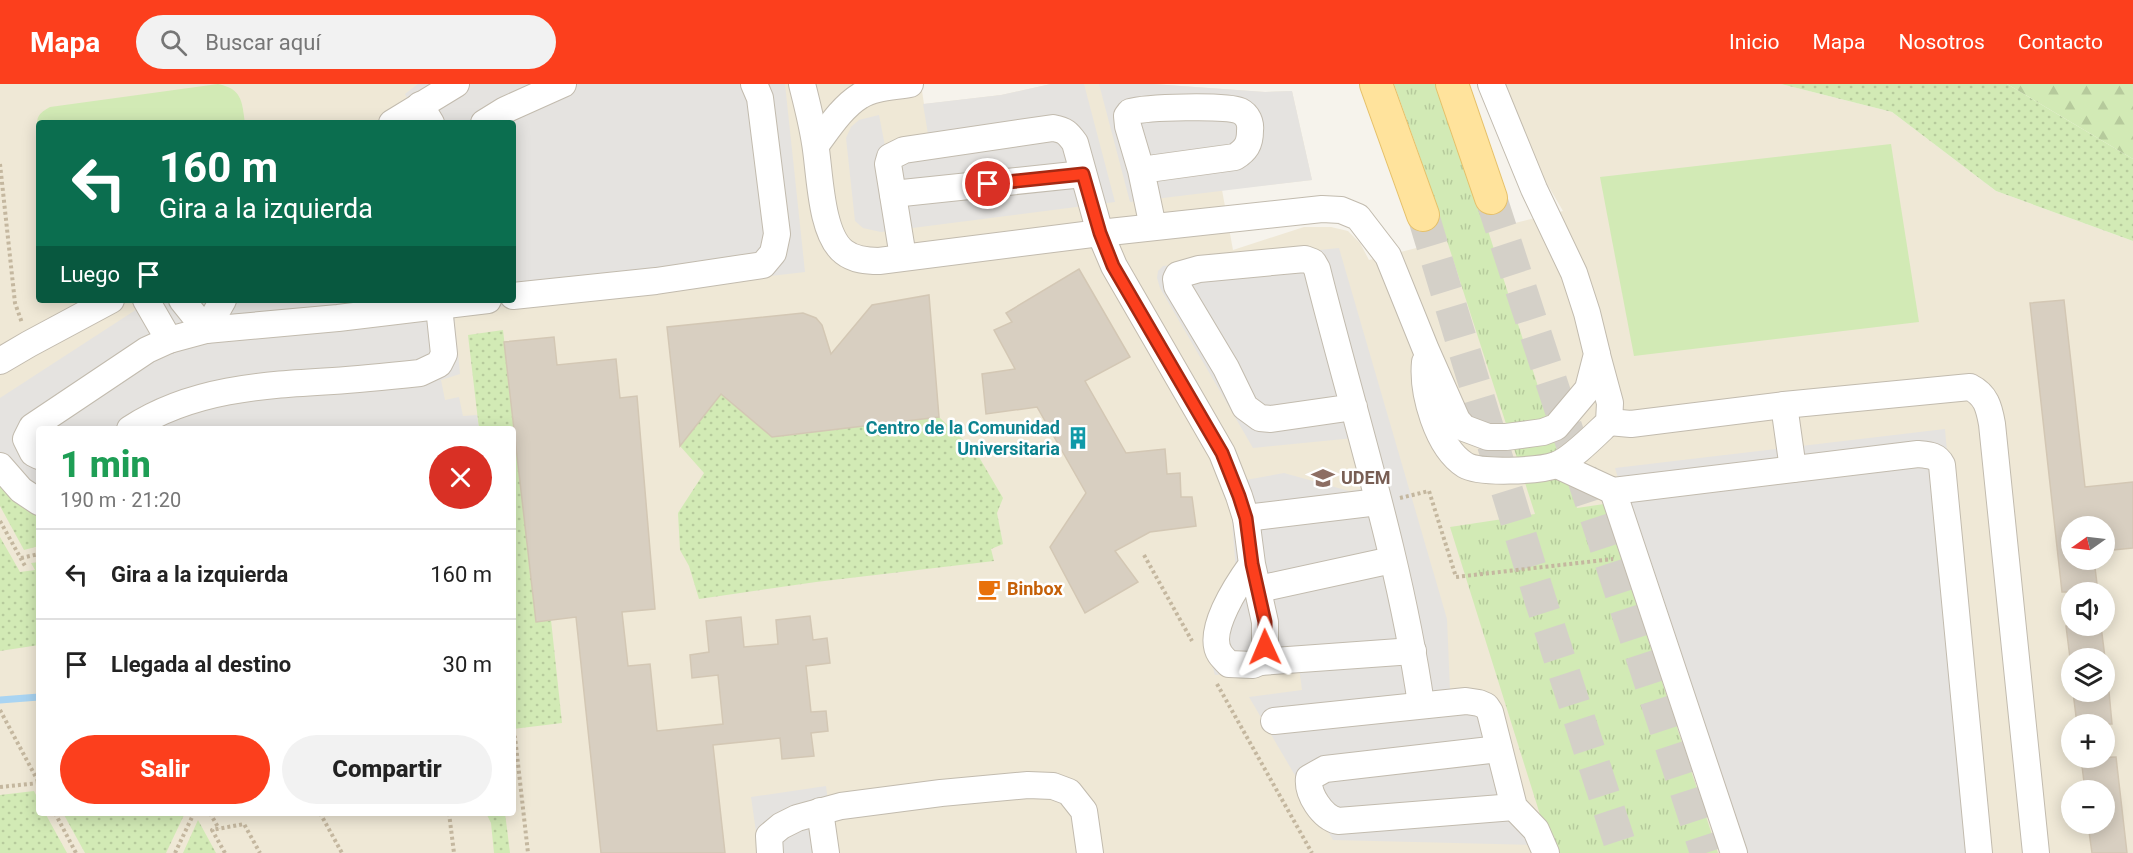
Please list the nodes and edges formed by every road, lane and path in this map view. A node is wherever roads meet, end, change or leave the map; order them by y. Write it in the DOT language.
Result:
graph roads {
  1 [pos="563,84"];
  2 [pos="754,84"];
  3 [pos="802,84"];
  4 [pos="910,84"];
  5 [pos="1376,84"];
  6 [pos="1452,84"];
  7 [pos="1491,84"];
  8 [pos="448,86"];
  9 [pos="426,114"];
  10 [pos="403,120"];
  11 [pos="489,120"];
  12 [pos="816,145"];
  13 [pos="0,164"];
  14 [pos="1141,170"];
  15 [pos="1083,174"];
  16 [pos="893,194"];
  17 [pos="1491,198"];
  18 [pos="1423,215"];
  19 [pos="1153,227"];
  20 [pos="1100,233"];
  21 [pos="903,257"];
  22 [pos="516,296"];
  23 [pos="105,303"];
  24 [pos="148,303"];
  25 [pos="184,303"];
  26 [pos="221,303"];
  27 [pos="467,303"];
  28 [pos="439,307"];
  29 [pos="206,330"];
  30 [pos="169,340"];
  31 [pos="29,344"];
  32 [pos="1426,350"];
  33 [pos="1597,354"];
  34 [pos="0,362"];
  35 [pos="1784,405"];
  36 [pos="1354,407"];
  37 [pos="1609,422"];
  38 [pos="136,426"];
  39 [pos="36,454"];
  40 [pos="1557,465"];
  41 [pos="0,466"];
  42 [pos="1793,469"];
  43 [pos="1613,491"];
  44 [pos="36,500"];
  45 [pos="1378,502"];
  46 [pos="1246,518"];
  47 [pos="0,521"];
  48 [pos="36,555"];
  49 [pos="1143,555"];
  50 [pos="1635,556"];
  51 [pos="21,558"];
  52 [pos="1392,560"];
  53 [pos="1252,564"];
  54 [pos="25,566"];
  55 [pos="1259,590"];
  56 [pos="1196,647"];
  57 [pos="1413,651"];
  58 [pos="1260,662"];
  59 [pos="1213,678"];
  60 [pos="1421,704"];
  61 [pos="0,710"];
  62 [pos="1275,721"];
  63 [pos="516,746"];
  64 [pos="1499,749"];
  65 [pos="36,777"];
  66 [pos="36,783"];
  67 [pos="0,787"];
  68 [pos="1514,807"];
  69 [pos="820,811"];
  70 [pos="57,816"];
  71 [pos="193,816"];
  72 [pos="212,816"];
  73 [pos="322,816"];
  74 [pos="449,816"];
  75 [pos="219,829"];
  76 [pos="76,853"];
  77 [pos="175,853"];
  78 [pos="225,853"];
  79 [pos="260,853"];
  80 [pos="342,853"];
  81 [pos="454,853"];
  82 [pos="528,853"];
  83 [pos="770,853"];
  84 [pos="826,853"];
  85 [pos="1090,853"];
  86 [pos="1312,853"];
  87 [pos="1546,853"];
  88 [pos="1734,853"];
  89 [pos="1979,853"];
  90 [pos="2036,853"];
  1 -- 11 [label="street"];
  2 -- 22 [label="street"];
  3 -- 12 [label="street"];
  4 -- 12 [label="street"];
  5 -- 18 [label="main road"];
  6 -- 17 [label="main road"];
  7 -- 33 [label="street"];
  8 -- 9 [label="street"];
  9 -- 10 [label="street"];
  12 -- 21 [label="street"];
  13 -- 31 [label="path"];
  14 -- 14 [label="street"];
  14 -- 19 [label="street"];
  15 -- 16 [label="street"];
  15 -- 16 [label="street"];
  15 -- 20 [label="street"];
  16 -- 21 [label="street"];
  19 -- 20 [label="street"];
  19 -- 32 [label="street"];
  20 -- 21 [label="street"];
  20 -- 46 [label="street"];
  23 -- 31 [label="street"];
  24 -- 30 [label="street"];
  25 -- 29 [label="street"];
  26 -- 29 [label="street"];
  27 -- 28 [label="street"];
  28 -- 29 [label="street"];
  28 -- 38 [label="street"];
  29 -- 30 [label="street"];
  30 -- 39 [label="street"];
  31 -- 34 [label="street"];
  32 -- 33 [label="street"];
  32 -- 40 [label="street"];
  33 -- 37 [label="street"];
  35 -- 37 [label="street"];
  35 -- 42 [label="street"];
  35 -- 90 [label="street"];
  36 -- 36 [label="street"];
  36 -- 45 [label="street"];
  37 -- 40 [label="street"];
  40 -- 43 [label="street"];
  41 -- 44 [label="street"];
  42 -- 43 [label="street"];
  42 -- 89 [label="street"];
  43 -- 50 [label="street"];
  45 -- 46 [label="street"];
  45 -- 50 [label="path"];
  45 -- 52 [label="street"];
  46 -- 53 [label="street"];
  47 -- 51 [label="path"];
  48 -- 51 [label="path"];
  49 -- 56 [label="path"];
  50 -- 88 [label="street"];
  51 -- 54 [label="path"];
  52 -- 55 [label="street"];
  52 -- 57 [label="street"];
  53 -- 55 [label="street"];
  53 -- 58 [label="street"];
  55 -- 58 [label="street"];
  57 -- 58 [label="street"];
  57 -- 60 [label="street"];
  59 -- 86 [label="path"];
  60 -- 62 [label="street"];
  60 -- 64 [label="street"];
  61 -- 65 [label="path"];
  63 -- 82 [label="path"];
  64 -- 68 [label="street"];
  64 -- 68 [label="street"];
  66 -- 67 [label="path"];
  68 -- 87 [label="street"];
  69 -- 83 [label="street"];
  69 -- 84 [label="street"];
  69 -- 85 [label="street"];
  70 -- 76 [label="path"];
  71 -- 77 [label="path"];
  72 -- 75 [label="path"];
  73 -- 80 [label="path"];
  74 -- 81 [label="path"];
  75 -- 78 [label="path"];
  75 -- 79 [label="path"];
}
